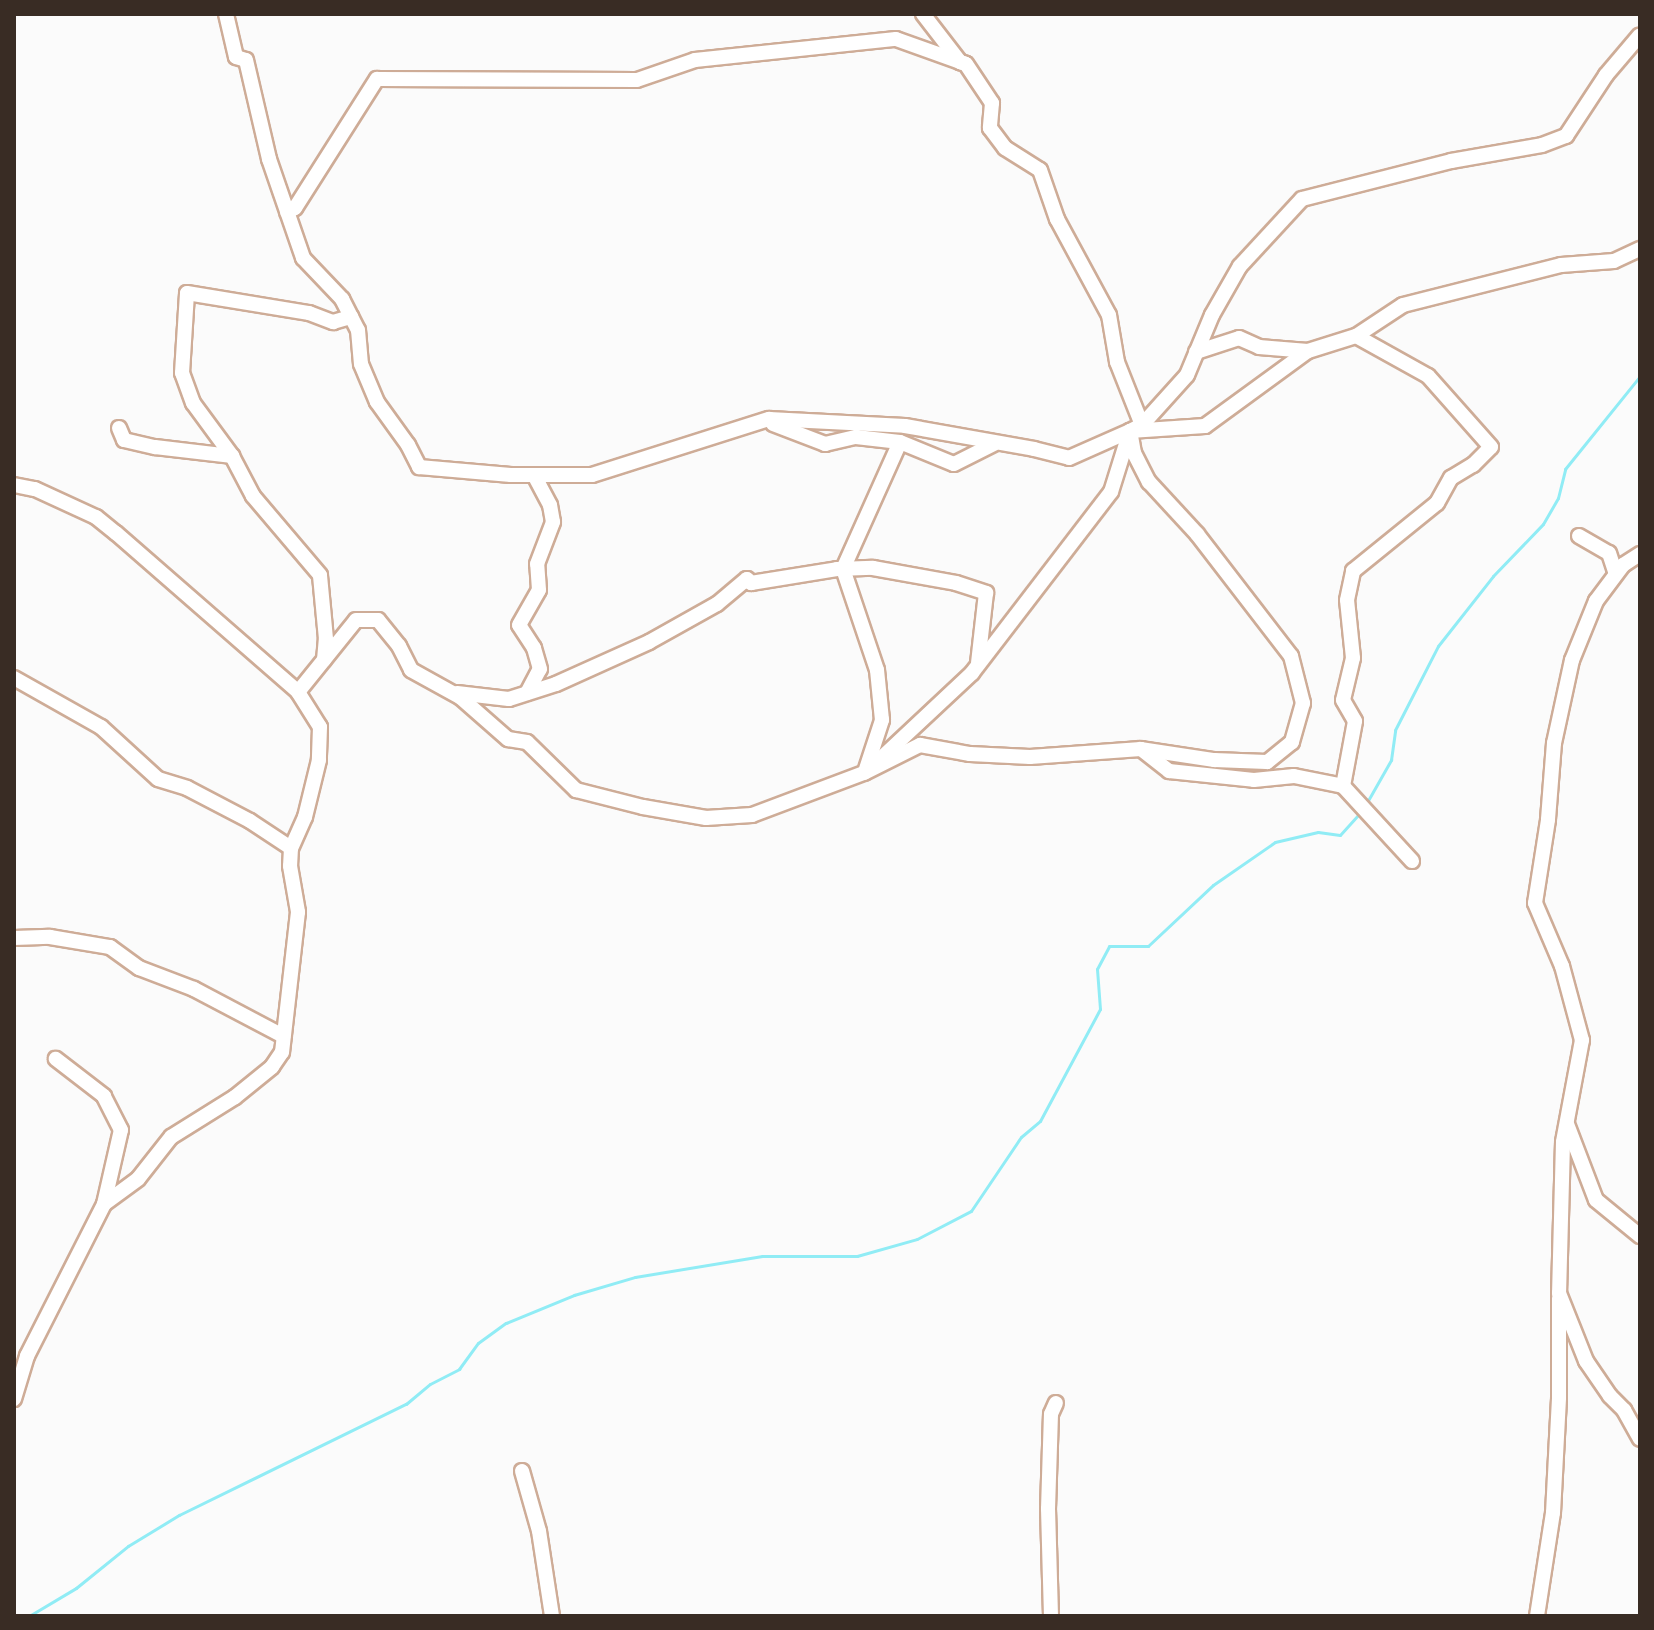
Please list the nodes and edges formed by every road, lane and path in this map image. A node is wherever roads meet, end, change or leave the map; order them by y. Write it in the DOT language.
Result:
graph roads {
  1 [pos="226,14"];
  2 [pos="923,14"];
  3 [pos="1640,35"];
  4 [pos="966,64"];
  5 [pos="287,212"];
  6 [pos="1640,249"];
  7 [pos="351,317"];
  8 [pos="1356,336"];
  9 [pos="1308,351"];
  10 [pos="1196,352"];
  11 [pos="765,421"];
  12 [pos="119,428"];
  13 [pos="1136,428"];
  14 [pos="900,442"];
  15 [pos="994,444"];
  16 [pos="232,456"];
  17 [pos="534,475"];
  18 [pos="14,485"];
  19 [pos="1579,536"];
  20 [pos="1640,554"];
  21 [pos="843,569"];
  22 [pos="1616,574"];
  23 [pos="324,660"];
  24 [pos="978,664"];
  25 [pos="14,678"];
  26 [pos="298,692"];
  27 [pos="452,692"];
  28 [pos="527,693"];
  29 [pos="1141,749"];
  30 [pos="864,773"];
  31 [pos="1343,786"];
  32 [pos="291,848"];
  33 [pos="1412,861"];
  34 [pos="14,938"];
  35 [pos="283,1036"];
  36 [pos="56,1059"];
  37 [pos="1565,1120"];
  38 [pos="104,1204"];
  39 [pos="1640,1236"];
  40 [pos="1559,1293"];
  41 [pos="18,1368"];
  42 [pos="14,1399"];
  43 [pos="1056,1403"];
  44 [pos="1640,1439"];
  45 [pos="522,1471"];
  46 [pos="552,1616"];
  47 [pos="1051,1616"];
  48 [pos="1537,1616"];
  1 -- 5 [label="street"];
  2 -- 4 [label="street"];
  3 -- 10 [label="street"];
  4 -- 5 [label="street"];
  4 -- 13 [label="street"];
  5 -- 7 [label="street"];
  6 -- 8 [label="street"];
  7 -- 16 [label="street"];
  7 -- 17 [label="street"];
  8 -- 9 [label="street"];
  8 -- 31 [label="street"];
  9 -- 10 [label="street"];
  9 -- 13 [label="street"];
  10 -- 13 [label="street"];
  11 -- 14 [label="street"];
  11 -- 15 [label="street"];
  11 -- 17 [label="street"];
  12 -- 16 [label="street"];
  13 -- 15 [label="street"];
  13 -- 24 [label="street"];
  13 -- 29 [label="street"];
  14 -- 15 [label="street"];
  14 -- 21 [label="street"];
  16 -- 23 [label="street"];
  17 -- 28 [label="street"];
  18 -- 26 [label="street"];
  19 -- 22 [label="street"];
  20 -- 22 [label="street"];
  21 -- 24 [label="street"];
  21 -- 28 [label="street"];
  21 -- 30 [label="street"];
  22 -- 37 [label="street"];
  23 -- 26 [label="street"];
  23 -- 27 [label="street"];
  24 -- 30 [label="street"];
  25 -- 32 [label="street"];
  26 -- 32 [label="street"];
  27 -- 28 [label="street"];
  27 -- 30 [label="street"];
  29 -- 30 [label="street"];
  29 -- 31 [label="street"];
  31 -- 33 [label="street"];
  32 -- 35 [label="street"];
  34 -- 35 [label="street"];
  35 -- 38 [label="street"];
  36 -- 38 [label="street"];
  37 -- 39 [label="street"];
  37 -- 40 [label="street"];
  38 -- 41 [label="street"];
  40 -- 44 [label="street"];
  40 -- 48 [label="street"];
  41 -- 42 [label="street"];
  43 -- 47 [label="street"];
  45 -- 46 [label="street"];
}
